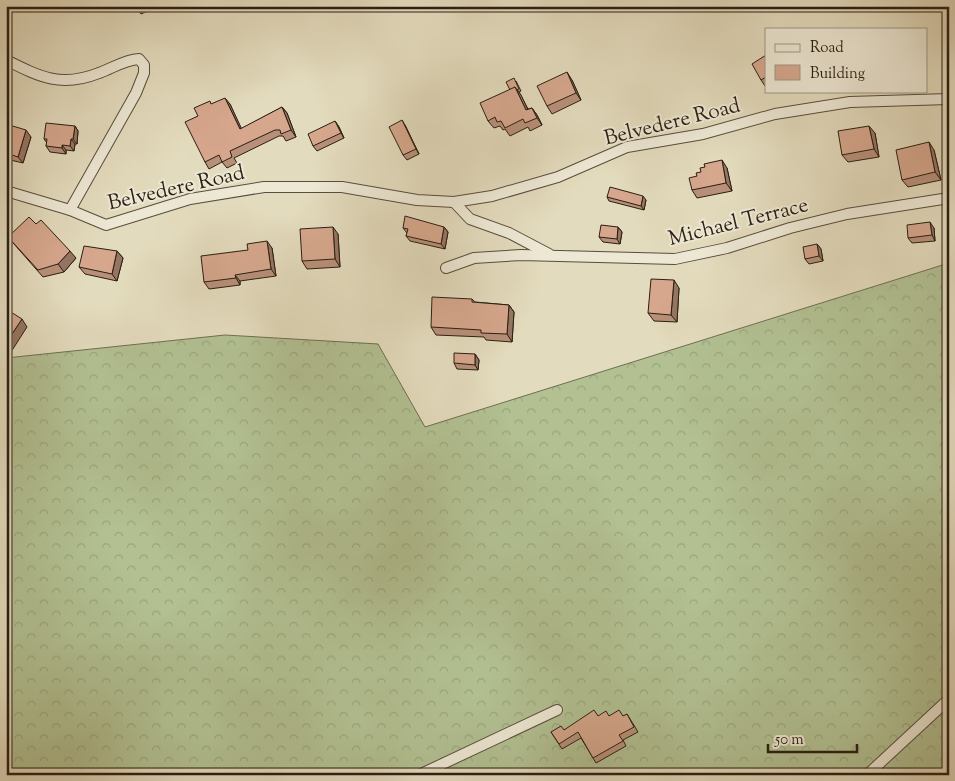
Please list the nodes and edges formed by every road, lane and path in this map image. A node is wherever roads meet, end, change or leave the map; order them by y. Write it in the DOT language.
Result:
graph roads {
  1 [pos="6,60"];
  2 [pos="949,99"];
  3 [pos="6,192"];
  4 [pos="949,198"];
  5 [pos="454,202"];
  6 [pos="70,210"];
  7 [pos="557,257"];
  8 [pos="446,268"];
  9 [pos="949,699"];
  10 [pos="557,710"];
  11 [pos="419,775"];
  12 [pos="867,775"];
  1 -- 6 [label="street, Belvedere Road"];
  2 -- 5 [label="street, Belvedere Road"];
  3 -- 6 [label="street"];
  4 -- 7 [label="street, Michael Terrace"];
  5 -- 6 [label="street, Belvedere Road"];
  5 -- 7 [label="street"];
  7 -- 8 [label="street, Michael Terrace"];
  9 -- 12 [label="street"];
  10 -- 11 [label="street"];
}
